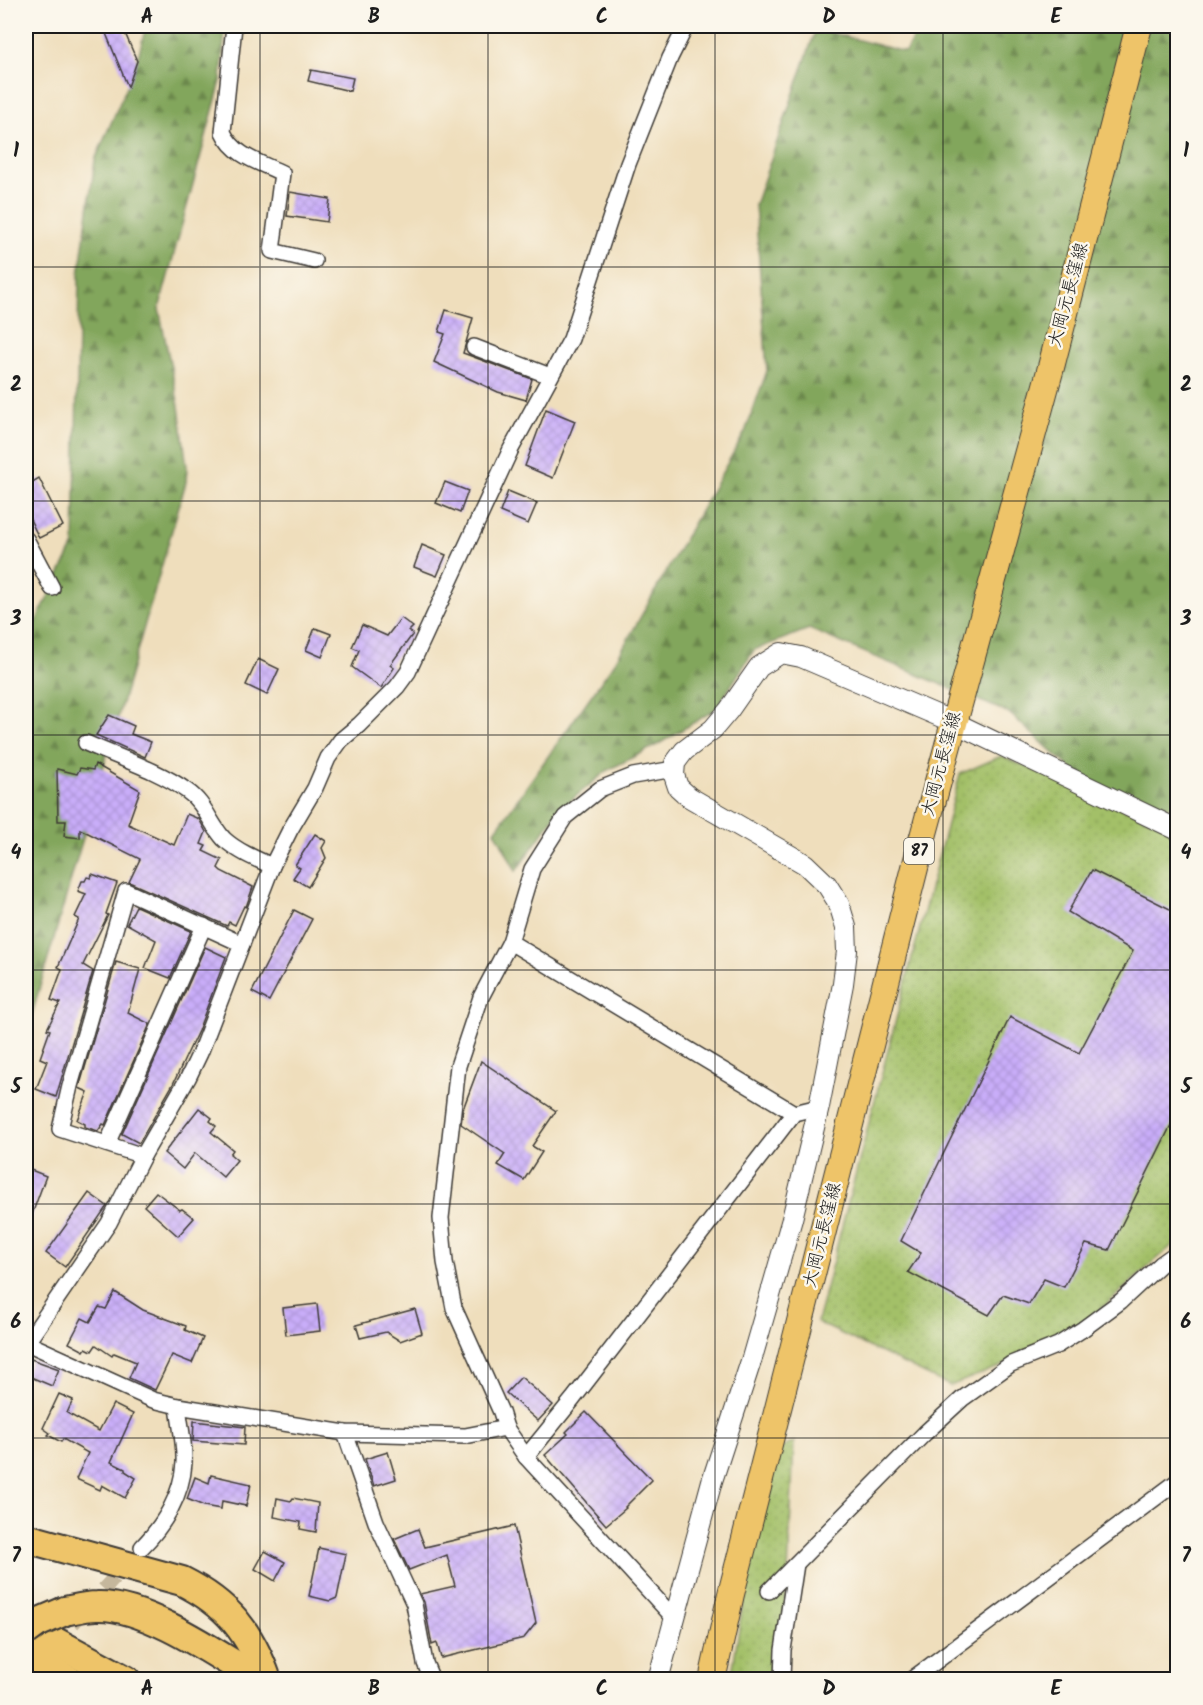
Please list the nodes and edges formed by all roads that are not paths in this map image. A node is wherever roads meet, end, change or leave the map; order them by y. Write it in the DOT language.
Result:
graph roads {
  1 [pos="234,26"];
  2 [pos="686,26"];
  3 [pos="1139,26"];
  4 [pos="314,261"];
  5 [pos="474,347"];
  6 [pos="550,376"];
  7 [pos="26,539"];
  8 [pos="52,588"];
  9 [pos="953,722"];
  10 [pos="86,742"];
  11 [pos="674,769"];
  12 [pos="1178,830"];
  13 [pos="273,866"];
  14 [pos="204,926"];
  15 [pos="510,942"];
  16 [pos="242,944"];
  17 [pos="819,1107"];
  18 [pos="794,1113"];
  19 [pos="107,1143"];
  20 [pos="143,1156"];
  21 [pos="1178,1252"];
  22 [pos="26,1343"];
  23 [pos="178,1406"];
  24 [pos="506,1428"];
  25 [pos="345,1433"];
  26 [pos="526,1457"];
  27 [pos="1178,1481"];
  28 [pos="26,1538"];
  29 [pos="142,1547"];
  30 [pos="796,1564"];
  31 [pos="770,1591"];
  32 [pos="674,1618"];
  33 [pos="26,1626"];
  34 [pos="26,1631"];
  35 [pos="26,1656"];
  36 [pos="68,1680"];
  37 [pos="126,1680"];
  38 [pos="259,1680"];
  39 [pos="267,1680"];
  40 [pos="432,1680"];
  41 [pos="658,1680"];
  42 [pos="712,1680"];
  43 [pos="782,1680"];
  44 [pos="911,1680"];
  1 -- 4 [label="street"];
  2 -- 6 [label="street"];
  3 -- 9 [label="main road, 大岡元長窪線 / 87"];
  5 -- 6 [label="street"];
  6 -- 13 [label="street"];
  7 -- 8 [label="street"];
  9 -- 11 [label="street"];
  9 -- 12 [label="street"];
  9 -- 42 [label="main road, 大岡元長窪線 / 87"];
  10 -- 13 [label="street"];
  11 -- 15 [label="street"];
  11 -- 17 [label="street"];
  13 -- 16 [label="street"];
  14 -- 16 [label="street"];
  14 -- 19 [label="street"];
  14 -- 19 [label="street"];
  15 -- 18 [label="street"];
  15 -- 24 [label="street"];
  16 -- 20 [label="street"];
  17 -- 18 [label="street"];
  17 -- 32 [label="street"];
  18 -- 26 [label="street"];
  19 -- 20 [label="street"];
  20 -- 22 [label="street"];
  21 -- 30 [label="street"];
  22 -- 23 [label="street"];
  23 -- 25 [label="street"];
  23 -- 29 [label="street"];
  24 -- 25 [label="street"];
  24 -- 26 [label="street"];
  25 -- 40 [label="street"];
  26 -- 32 [label="street"];
  27 -- 44 [label="street"];
  28 -- 39 [label="highway"];
  30 -- 31 [label="street"];
  30 -- 43 [label="street"];
  32 -- 41 [label="street"];
  33 -- 37 [label="highway"];
  34 -- 38 [label="highway, bridge"];
  35 -- 36 [label="highway"];
}
